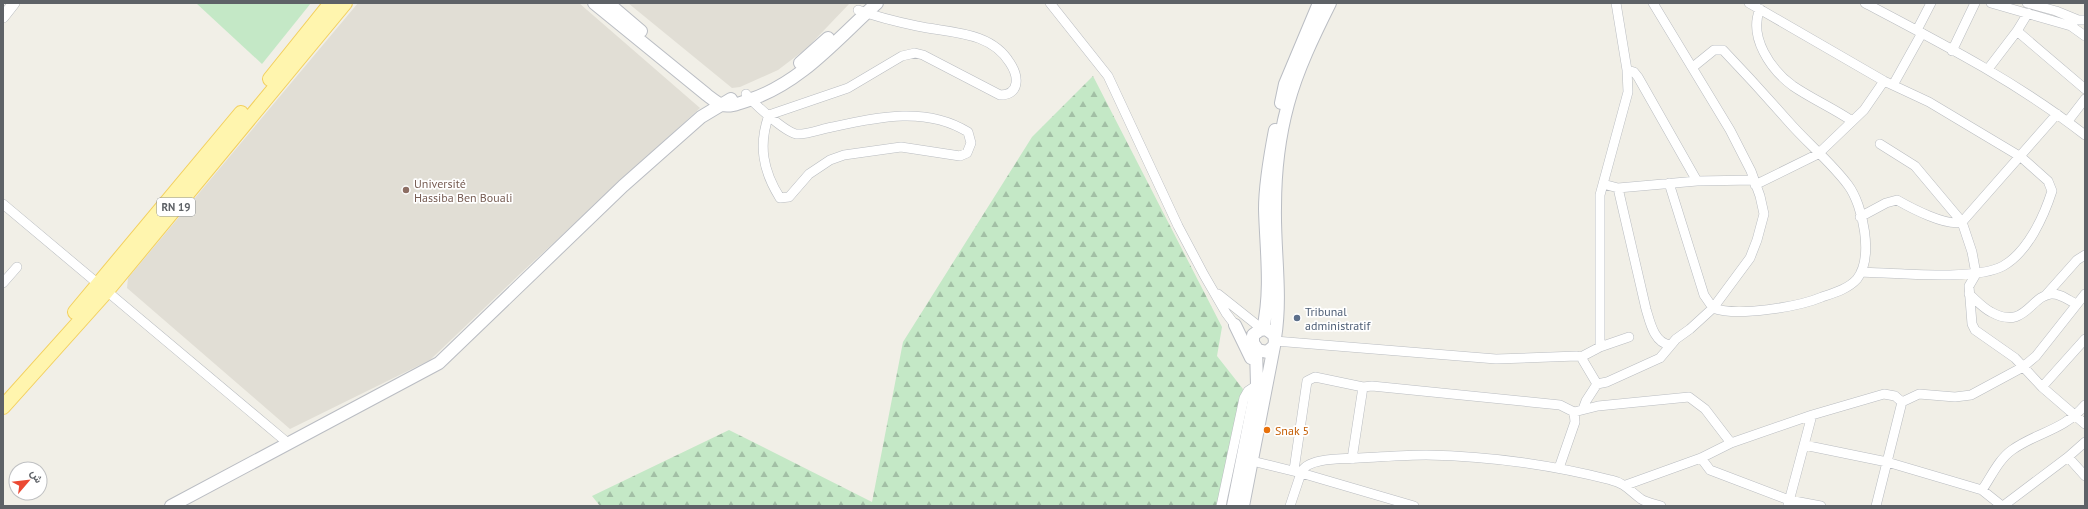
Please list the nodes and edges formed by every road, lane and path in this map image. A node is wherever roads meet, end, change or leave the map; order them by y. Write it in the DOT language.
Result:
graph roads {
  1 [pos="14,3"];
  2 [pos="331,3"];
  3 [pos="345,3"];
  4 [pos="594,3"];
  5 [pos="608,3"];
  6 [pos="877,3"];
  7 [pos="1050,3"];
  8 [pos="1319,3"];
  9 [pos="1330,3"];
  10 [pos="1616,3"];
  11 [pos="1653,3"];
  12 [pos="1749,3"];
  13 [pos="1865,3"];
  14 [pos="1931,3"];
  15 [pos="1975,3"];
  16 [pos="1991,3"];
  17 [pos="2027,3"];
  18 [pos="1880,6"];
  19 [pos="863,8"];
  20 [pos="1760,9"];
  21 [pos="2028,13"];
  22 [pos="3,16"];
  23 [pos="2085,20"];
  24 [pos="2017,31"];
  25 [pos="1920,32"];
  26 [pos="2085,36"];
  27 [pos="1952,51"];
  28 [pos="1693,67"];
  29 [pos="1988,69"];
  30 [pos="1627,70"];
  31 [pos="1884,80"];
  32 [pos="1290,83"];
  33 [pos="1893,85"];
  34 [pos="2085,89"];
  35 [pos="748,97"];
  36 [pos="2085,99"];
  37 [pos="727,102"];
  38 [pos="2056,114"];
  39 [pos="769,115"];
  40 [pos="1852,121"];
  41 [pos="2068,121"];
  42 [pos="2085,135"];
  43 [pos="1880,144"];
  44 [pos="1818,154"];
  45 [pos="2021,157"];
  46 [pos="1697,181"];
  47 [pos="1669,183"];
  48 [pos="1755,183"];
  49 [pos="1603,184"];
  50 [pos="1618,188"];
  51 [pos="3,204"];
  52 [pos="1860,217"];
  53 [pos="1962,222"];
  54 [pos="2085,254"];
  55 [pos="17,267"];
  56 [pos="1861,272"];
  57 [pos="1976,274"];
  58 [pos="3,283"];
  59 [pos="103,287"];
  60 [pos="1215,292"];
  61 [pos="1970,294"];
  62 [pos="2085,294"];
  63 [pos="2045,296"];
  64 [pos="2076,304"];
  65 [pos="1713,308"];
  66 [pos="1235,325"];
  67 [pos="1263,329"];
  68 [pos="1629,337"];
  69 [pos="2085,339"];
  70 [pos="1275,342"];
  71 [pos="1670,345"];
  72 [pos="1254,346"];
  73 [pos="1600,347"];
  74 [pos="1581,357"];
  75 [pos="2023,367"];
  76 [pos="1258,379"];
  77 [pos="1597,384"];
  78 [pos="1363,387"];
  79 [pos="2042,387"];
  80 [pos="3,395"];
  81 [pos="1902,402"];
  82 [pos="2085,405"];
  83 [pos="3,407"];
  84 [pos="1578,410"];
  85 [pos="1812,415"];
  86 [pos="2075,417"];
  87 [pos="2085,424"];
  88 [pos="2085,442"];
  89 [pos="1731,443"];
  90 [pos="289,444"];
  91 [pos="1804,446"];
  92 [pos="2068,457"];
  93 [pos="1701,458"];
  94 [pos="1352,459"];
  95 [pos="1252,461"];
  96 [pos="1888,462"];
  97 [pos="1559,468"];
  98 [pos="1298,472"];
  99 [pos="2085,476"];
  100 [pos="1626,485"];
  101 [pos="1982,490"];
  102 [pos="1788,503"];
  103 [pos="171,506"];
  104 [pos="1222,506"];
  105 [pos="1233,506"];
  106 [pos="1243,506"];
  107 [pos="1290,506"];
  108 [pos="1414,506"];
  109 [pos="1661,506"];
  110 [pos="1821,506"];
  111 [pos="1876,506"];
  112 [pos="2003,506"];
  1 -- 22 [label="street"];
  2 -- 59 [label="main road, RN 19"];
  3 -- 59 [label="main road, RN 19"];
  4 -- 37 [label="main road"];
  5 -- 37 [label="main road"];
  6 -- 19 [label="main road"];
  7 -- 60 [label="street"];
  8 -- 32 [label="main road"];
  9 -- 32 [label="main road"];
  10 -- 30 [label="street"];
  11 -- 28 [label="street"];
  12 -- 20 [label="street"];
  13 -- 18 [label="street"];
  14 -- 25 [label="street"];
  15 -- 27 [label="street"];
  16 -- 21 [label="street"];
  17 -- 23 [label="street"];
  18 -- 25 [label="street"];
  19 -- 35 [label="main road"];
  19 -- 39 [label="street"];
  20 -- 31 [label="street"];
  20 -- 40 [label="street"];
  21 -- 24 [label="street"];
  21 -- 26 [label="street"];
  24 -- 29 [label="street"];
  24 -- 34 [label="street"];
  25 -- 27 [label="street"];
  25 -- 33 [label="street"];
  27 -- 29 [label="street"];
  28 -- 44 [label="street"];
  28 -- 48 [label="street"];
  29 -- 38 [label="street"];
  30 -- 46 [label="street"];
  30 -- 49 [label="street"];
  31 -- 33 [label="street"];
  31 -- 40 [label="street"];
  32 -- 67 [label="main road"];
  32 -- 70 [label="main road"];
  33 -- 45 [label="street"];
  35 -- 37 [label="main road"];
  35 -- 39 [label="street"];
  36 -- 41 [label="street"];
  37 -- 90 [label="main road"];
  38 -- 41 [label="street"];
  38 -- 45 [label="street"];
  39 -- 39 [label="street"];
  40 -- 44 [label="street"];
  41 -- 42 [label="street"];
  43 -- 53 [label="street"];
  44 -- 48 [label="street"];
  44 -- 52 [label="street"];
  45 -- 53 [label="street"];
  45 -- 57 [label="street"];
  46 -- 47 [label="street"];
  46 -- 48 [label="street"];
  47 -- 50 [label="street"];
  47 -- 65 [label="street"];
  48 -- 65 [label="street"];
  49 -- 50 [label="street"];
  49 -- 73 [label="street"];
  50 -- 71 [label="street"];
  51 -- 59 [label="street"];
  52 -- 53 [label="street"];
  52 -- 56 [label="street"];
  53 -- 57 [label="street"];
  54 -- 63 [label="street"];
  55 -- 58 [label="street"];
  56 -- 57 [label="street"];
  56 -- 65 [label="street"];
  57 -- 61 [label="street"];
  59 -- 80 [label="main road, RN 19"];
  59 -- 83 [label="main road, RN 19"];
  59 -- 90 [label="street"];
  60 -- 66 [label="street"];
  60 -- 67 [label="street"];
  61 -- 63 [label="street"];
  61 -- 75 [label="street"];
  62 -- 64 [label="street"];
  63 -- 64 [label="street"];
  64 -- 75 [label="street"];
  65 -- 71 [label="street"];
  66 -- 72 [label="street"];
  66 -- 76 [label="main road"];
  67 -- 70 [label="main road"];
  67 -- 72 [label="main road"];
  68 -- 73 [label="street"];
  69 -- 79 [label="street"];
  70 -- 72 [label="main road"];
  70 -- 74 [label="street"];
  70 -- 95 [label="main road"];
  71 -- 77 [label="street"];
  72 -- 76 [label="main road"];
  73 -- 74 [label="street"];
  74 -- 77 [label="street"];
  75 -- 79 [label="street"];
  75 -- 81 [label="street"];
  76 -- 104 [label="street"];
  76 -- 105 [label="main road"];
  77 -- 84 [label="street"];
  78 -- 84 [label="street"];
  78 -- 94 [label="street"];
  78 -- 98 [label="street"];
  79 -- 86 [label="street"];
  81 -- 85 [label="street"];
  81 -- 96 [label="street"];
  82 -- 86 [label="street"];
  84 -- 89 [label="street"];
  84 -- 97 [label="street"];
  85 -- 89 [label="street"];
  85 -- 91 [label="street"];
  86 -- 87 [label="street"];
  86 -- 101 [label="street"];
  88 -- 92 [label="street"];
  89 -- 93 [label="street"];
  90 -- 103 [label="main road"];
  91 -- 96 [label="street"];
  91 -- 102 [label="street"];
  92 -- 99 [label="street"];
  92 -- 112 [label="street"];
  93 -- 100 [label="street"];
  93 -- 102 [label="street"];
  94 -- 97 [label="street"];
  94 -- 98 [label="street"];
  95 -- 98 [label="street"];
  95 -- 106 [label="main road"];
  96 -- 101 [label="street"];
  96 -- 111 [label="street"];
  97 -- 100 [label="street"];
  98 -- 107 [label="street"];
  98 -- 108 [label="street"];
  100 -- 109 [label="street"];
  101 -- 112 [label="street"];
  102 -- 110 [label="street"];
}
